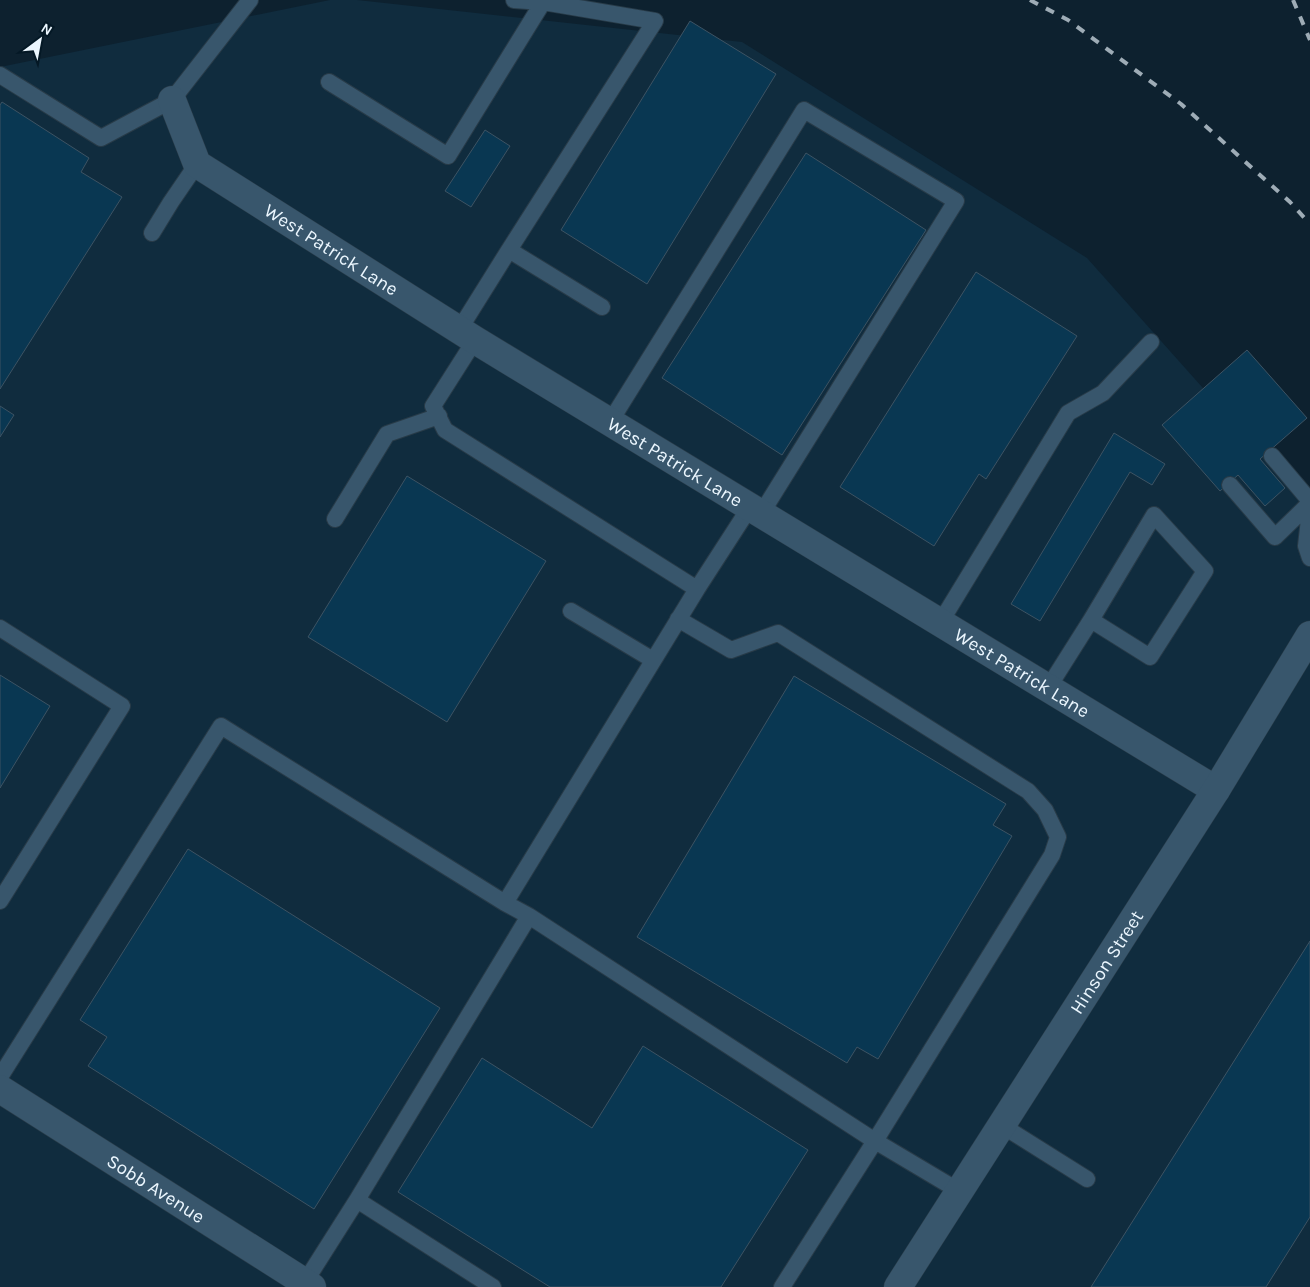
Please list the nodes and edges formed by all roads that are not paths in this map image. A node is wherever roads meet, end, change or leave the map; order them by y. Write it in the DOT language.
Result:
graph roads {
  1 [pos="250,0"];
  2 [pos="514,0"];
  3 [pos="542,2"];
  4 [pos="0,75"];
  5 [pos="329,82"];
  6 [pos="172,100"];
  7 [pos="197,164"];
  8 [pos="152,233"];
  9 [pos="509,250"];
  10 [pos="602,307"];
  11 [pos="467,335"];
  12 [pos="1151,342"];
  13 [pos="439,416"];
  14 [pos="610,422"];
  15 [pos="1272,456"];
  16 [pos="1230,486"];
  17 [pos="1310,502"];
  18 [pos="756,510"];
  19 [pos="1310,510"];
  20 [pos="335,519"];
  21 [pos="1310,558"];
  22 [pos="697,589"];
  23 [pos="571,610"];
  24 [pos="678,619"];
  25 [pos="1091,620"];
  26 [pos="940,623"];
  27 [pos="0,628"];
  28 [pos="1310,635"];
  29 [pos="653,660"];
  30 [pos="1048,688"];
  31 [pos="1216,790"];
  32 [pos="0,901"];
  33 [pos="505,903"];
  34 [pos="529,916"];
  35 [pos="0,1077"];
  36 [pos="0,1089"];
  37 [pos="1001,1125"];
  38 [pos="875,1140"];
  39 [pos="1087,1179"];
  40 [pos="959,1191"];
  41 [pos="357,1200"];
  42 [pos="308,1285"];
  43 [pos="493,1287"];
  44 [pos="782,1287"];
  45 [pos="898,1287"];
  1 -- 6 [label="lane"];
  2 -- 3 [label="lane"];
  3 -- 5 [label="lane"];
  3 -- 9 [label="lane"];
  4 -- 6 [label="lane"];
  6 -- 7 [label="street"];
  7 -- 8 [label="lane"];
  7 -- 11 [label="street, West Patrick Lane"];
  9 -- 10 [label="lane"];
  9 -- 11 [label="lane"];
  11 -- 13 [label="lane"];
  11 -- 14 [label="street, West Patrick Lane"];
  12 -- 26 [label="lane"];
  13 -- 20 [label="lane"];
  13 -- 22 [label="lane"];
  14 -- 18 [label="street, West Patrick Lane"];
  14 -- 18 [label="lane"];
  15 -- 17 [label="lane"];
  16 -- 17 [label="lane"];
  18 -- 22 [label="lane"];
  18 -- 26 [label="street, West Patrick Lane"];
  19 -- 21 [label="lane"];
  22 -- 24 [label="lane"];
  23 -- 29 [label="lane"];
  24 -- 29 [label="lane"];
  24 -- 38 [label="lane"];
  25 -- 25 [label="lane"];
  25 -- 30 [label="lane"];
  26 -- 30 [label="street, West Patrick Lane"];
  27 -- 32 [label="lane"];
  28 -- 31 [label="street, Hinson Street"];
  29 -- 33 [label="lane"];
  30 -- 31 [label="street, West Patrick Lane"];
  31 -- 37 [label="street, Hinson Street"];
  33 -- 34 [label="lane"];
  33 -- 35 [label="lane"];
  34 -- 38 [label="lane"];
  34 -- 41 [label="lane"];
  36 -- 42 [label="street, Sobb Avenue"];
  37 -- 39 [label="lane"];
  37 -- 40 [label="street, Hinson Street"];
  38 -- 40 [label="lane"];
  38 -- 44 [label="lane"];
  40 -- 45 [label="street, Hinson Street"];
  41 -- 42 [label="lane"];
  41 -- 43 [label="lane"];
}
